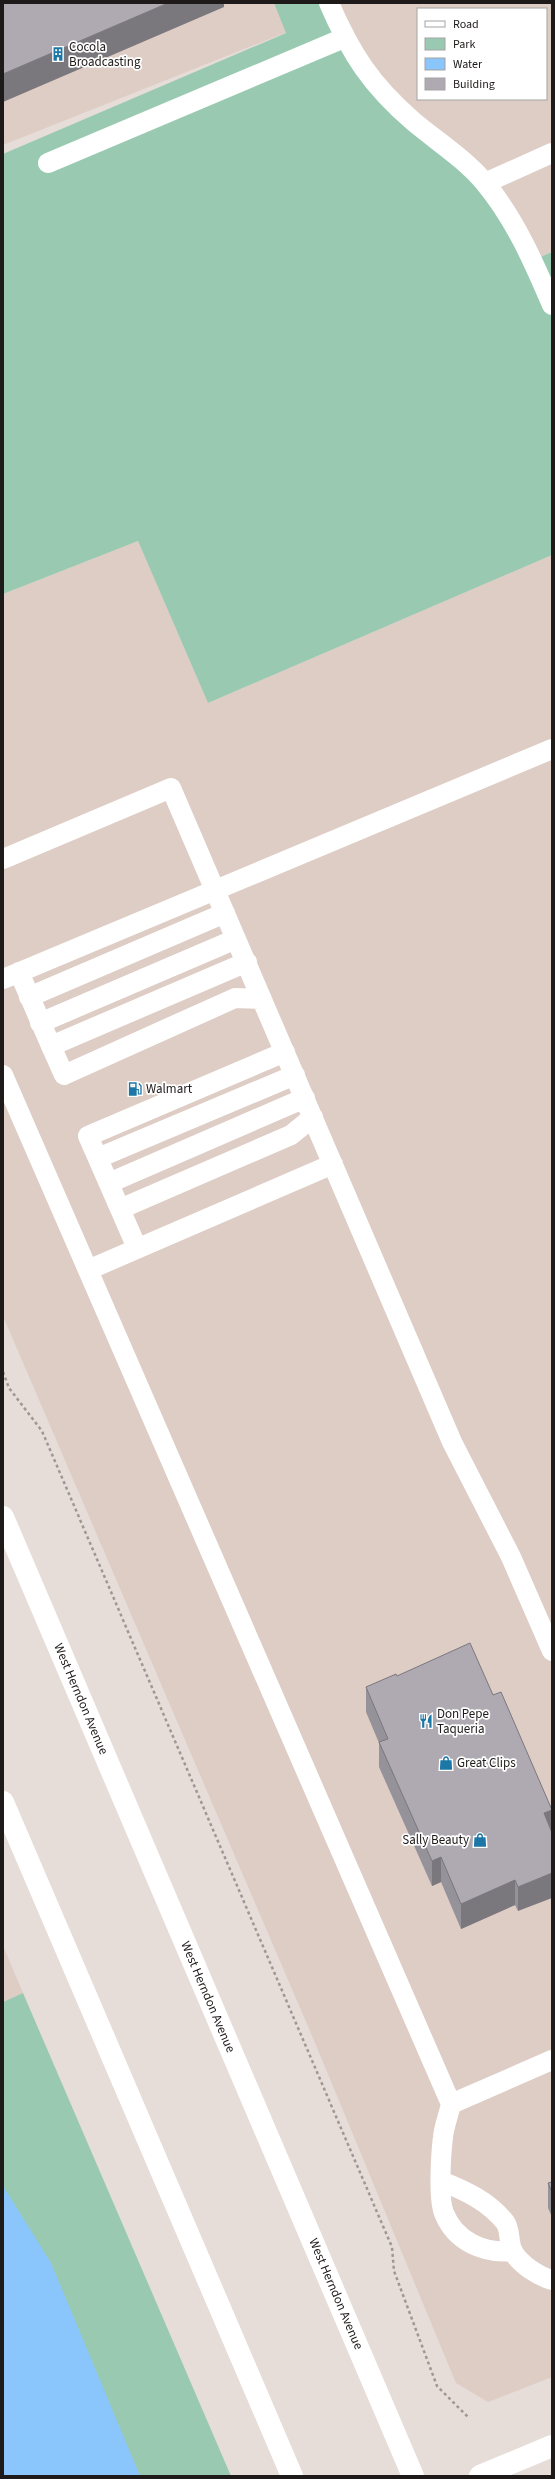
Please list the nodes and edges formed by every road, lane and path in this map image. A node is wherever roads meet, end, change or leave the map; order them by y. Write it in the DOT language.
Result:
graph roads {
  1 [pos="329,3"];
  2 [pos="344,38"];
  3 [pos="552,153"];
  4 [pos="48,163"];
  5 [pos="485,183"];
  6 [pos="552,305"];
  7 [pos="552,749"];
  8 [pos="3,859"];
  9 [pos="214,889"];
  10 [pos="225,913"];
  11 [pos="236,939"];
  12 [pos="247,962"];
  13 [pos="11,976"];
  14 [pos="29,997"];
  15 [pos="262,999"];
  16 [pos="40,1023"];
  17 [pos="51,1046"];
  18 [pos="285,1052"];
  19 [pos="3,1074"];
  20 [pos="295,1075"];
  21 [pos="305,1098"];
  22 [pos="313,1117"];
  23 [pos="98,1158"];
  24 [pos="333,1164"];
  25 [pos="109,1184"];
  26 [pos="120,1209"];
  27 [pos="137,1248"];
  28 [pos="88,1270"];
  29 [pos="3,1372"];
  30 [pos="3,1517"];
  31 [pos="552,1651"];
  32 [pos="3,1802"];
  33 [pos="552,2060"];
  34 [pos="451,2104"];
  35 [pos="441,2182"];
  36 [pos="513,2252"];
  37 [pos="552,2280"];
  38 [pos="469,2418"];
  39 [pos="552,2446"];
  40 [pos="292,2476"];
  41 [pos="413,2476"];
  42 [pos="480,2476"];
  1 -- 2 [label="lane"];
  2 -- 4 [label="lane"];
  2 -- 5 [label="lane"];
  3 -- 5 [label="lane"];
  5 -- 6 [label="lane"];
  7 -- 9 [label="lane"];
  8 -- 9 [label="lane"];
  9 -- 10 [label="lane"];
  9 -- 13 [label="lane"];
  10 -- 11 [label="lane"];
  10 -- 14 [label="lane"];
  11 -- 12 [label="lane"];
  11 -- 16 [label="lane"];
  12 -- 15 [label="lane"];
  12 -- 17 [label="lane"];
  13 -- 14 [label="lane"];
  14 -- 16 [label="lane"];
  15 -- 17 [label="lane"];
  15 -- 18 [label="lane"];
  16 -- 17 [label="lane"];
  18 -- 20 [label="lane"];
  18 -- 23 [label="lane"];
  19 -- 28 [label="lane"];
  20 -- 21 [label="lane"];
  20 -- 23 [label="lane"];
  21 -- 22 [label="lane"];
  21 -- 25 [label="lane"];
  22 -- 24 [label="lane"];
  22 -- 26 [label="lane"];
  23 -- 25 [label="lane"];
  24 -- 27 [label="lane"];
  24 -- 31 [label="lane"];
  25 -- 26 [label="lane"];
  26 -- 27 [label="lane"];
  27 -- 28 [label="lane"];
  28 -- 34 [label="lane"];
  29 -- 38 [label="path"];
  30 -- 41 [label="main road, West Herndon Avenue"];
  32 -- 40 [label="main road"];
  33 -- 34 [label="lane"];
  34 -- 35 [label="lane"];
  35 -- 36 [label="lane"];
  35 -- 36 [label="lane"];
  36 -- 37 [label="lane"];
  39 -- 42 [label="main road"];
}
